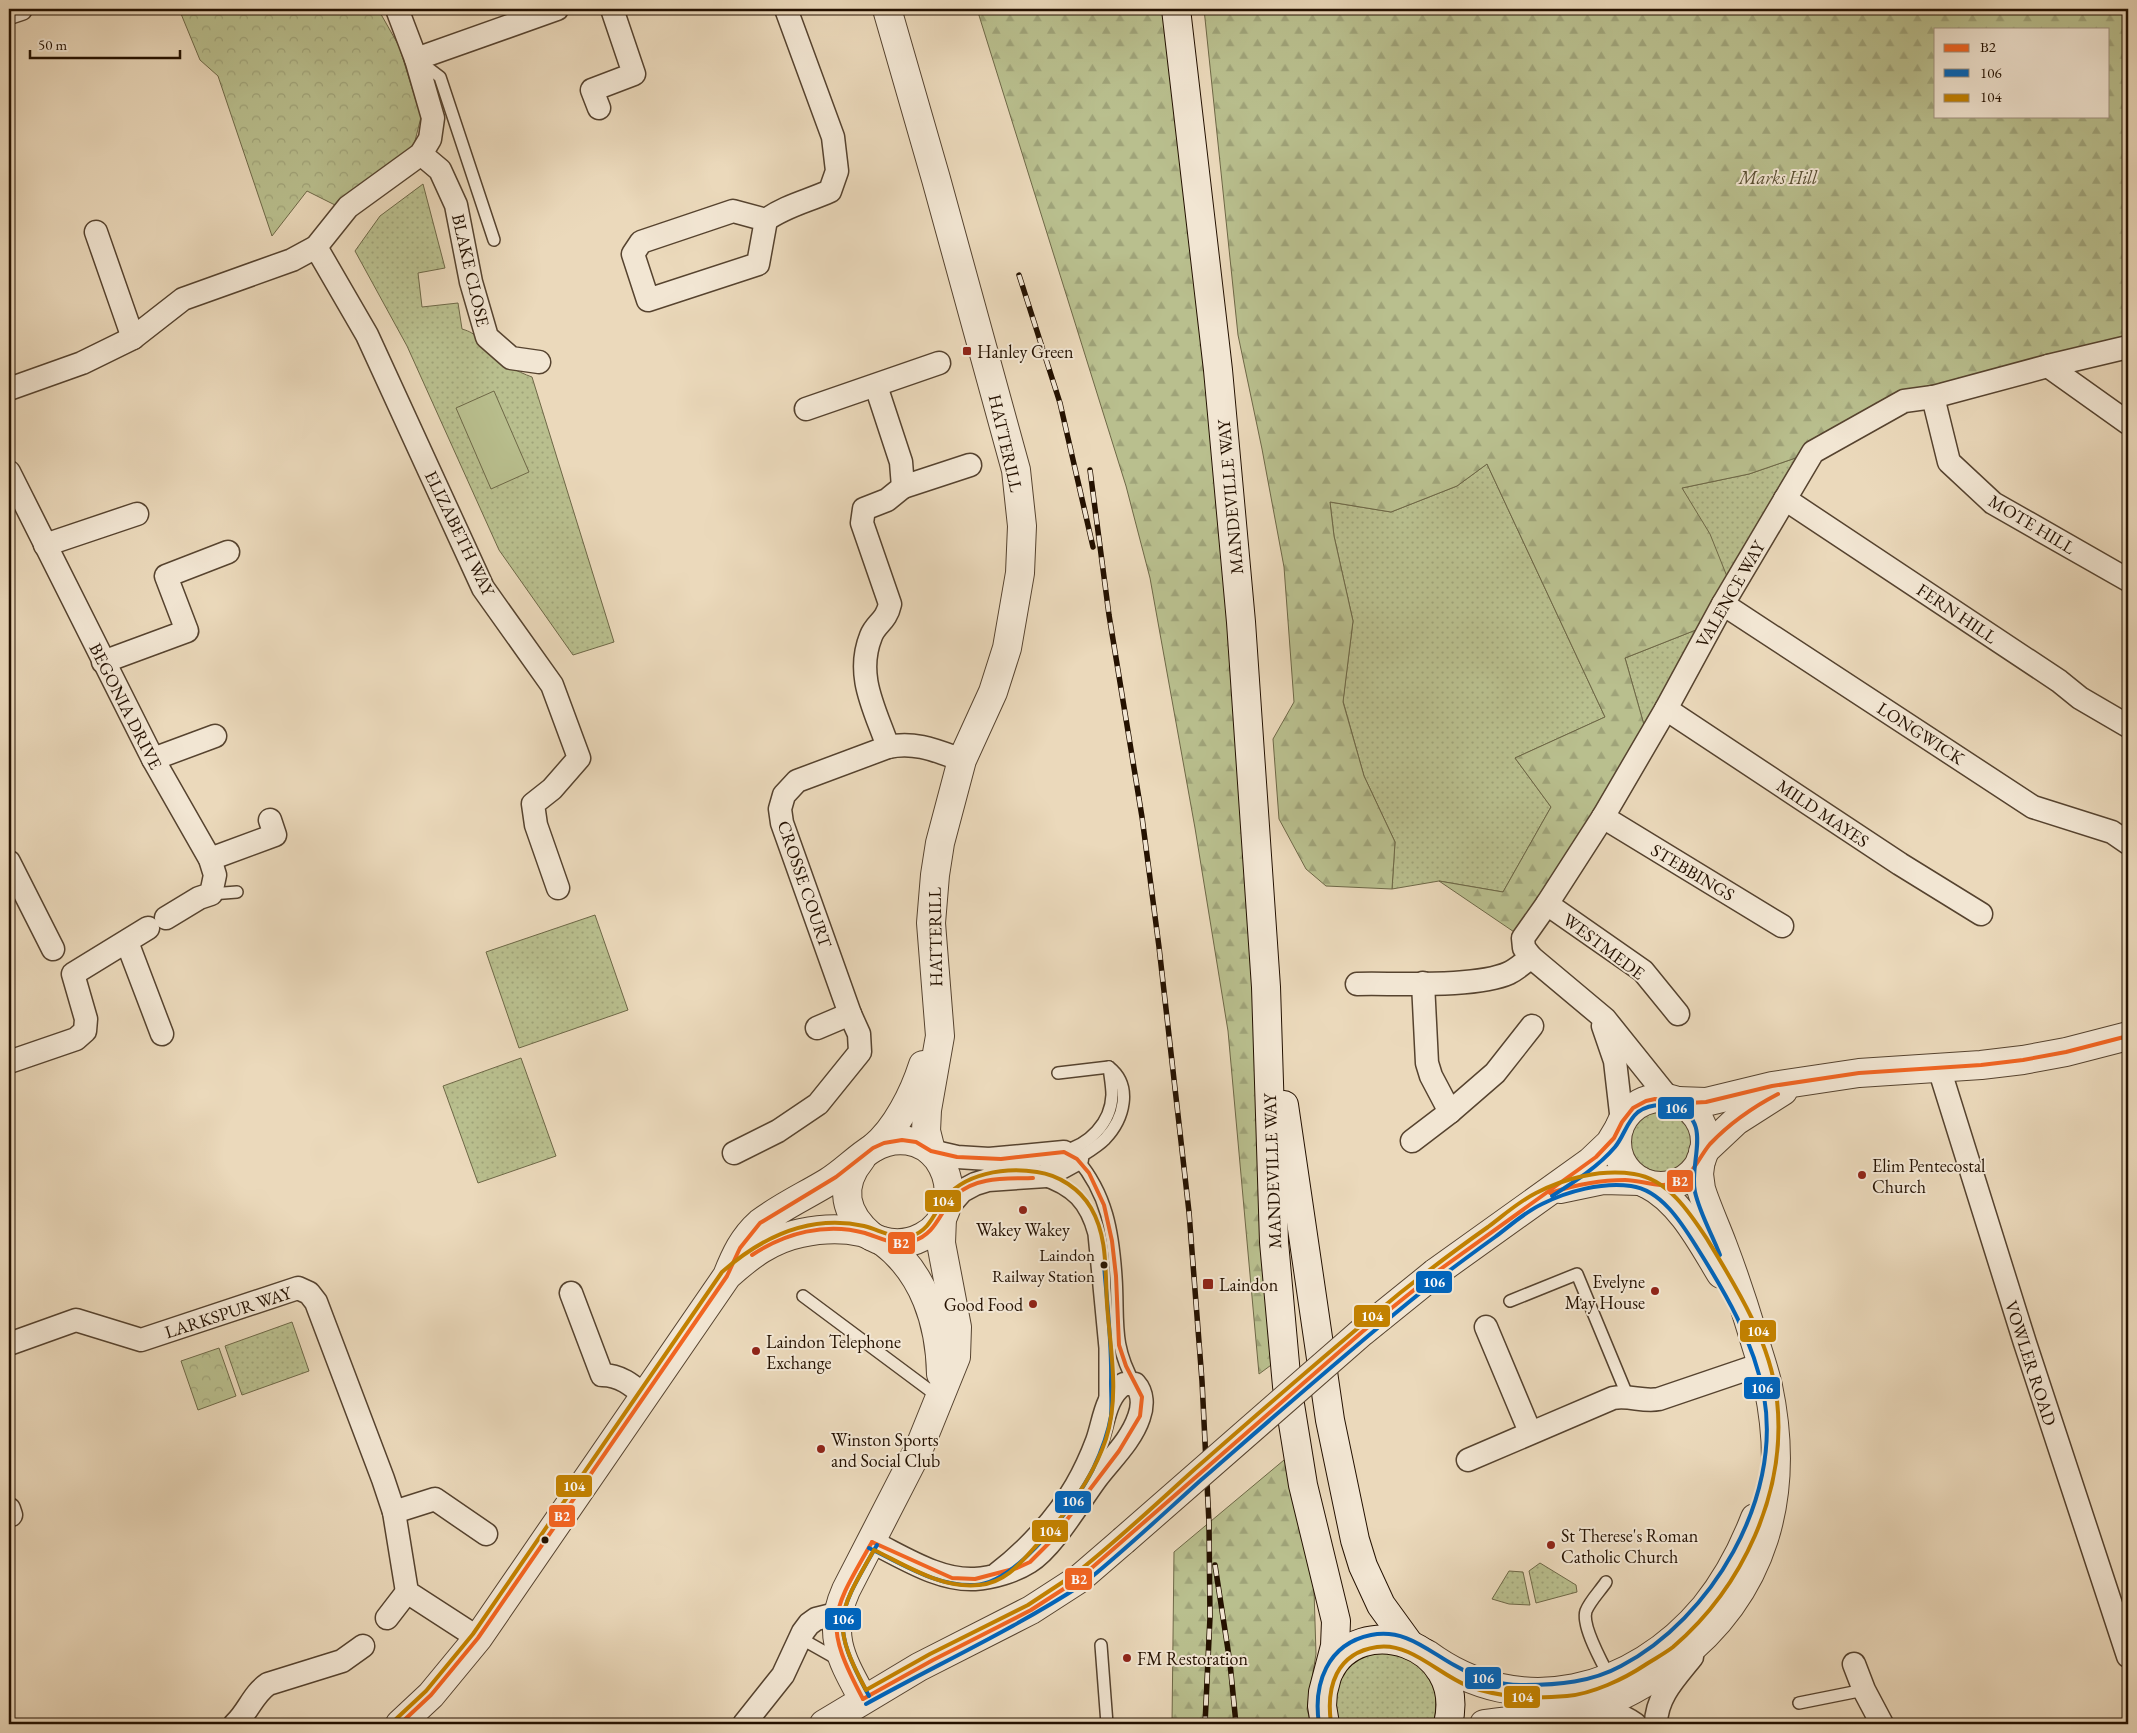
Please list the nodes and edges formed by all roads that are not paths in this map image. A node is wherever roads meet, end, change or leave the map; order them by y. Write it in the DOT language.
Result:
graph roads {
  1 [pos="21,9"];
  2 [pos="397,9"];
  3 [pos="557,9"];
  4 [pos="612,9"];
  5 [pos="786,9"];
  6 [pos="886,9"];
  7 [pos="1176,9"];
  8 [pos="9,13"];
  9 [pos="416,59"];
  10 [pos="599,108"];
  11 [pos="421,154"];
  12 [pos="766,220"];
  13 [pos="96,232"];
  14 [pos="494,240"];
  15 [pos="316,247"];
  16 [pos="133,338"];
  17 [pos="2128,347"];
  18 [pos="539,362"];
  19 [pos="939,363"];
  20 [pos="2048,366"];
  21 [pos="876,386"];
  22 [pos="9,389"];
  23 [pos="1933,397"];
  24 [pos="806,409"];
  25 [pos="2128,423"];
  26 [pos="970,465"];
  27 [pos="9,472"];
  28 [pos="903,487"];
  29 [pos="1786,499"];
  30 [pos="138,514"];
  31 [pos="45,545"];
  32 [pos="228,552"];
  33 [pos="2128,580"];
  34 [pos="1723,604"];
  35 [pos="103,662"];
  36 [pos="1666,709"];
  37 [pos="2128,726"];
  38 [pos="215,736"];
  39 [pos="888,747"];
  40 [pos="153,759"];
  41 [pos="962,760"];
  42 [pos="1603,817"];
  43 [pos="270,820"];
  44 [pos="2128,843"];
  45 [pos="210,858"];
  46 [pos="9,862"];
  47 [pos="558,888"];
  48 [pos="237,892"];
  49 [pos="212,894"];
  50 [pos="1548,904"];
  51 [pos="1981,914"];
  52 [pos="1782,926"];
  53 [pos="127,942"];
  54 [pos="54,949"];
  55 [pos="1531,957"];
  56 [pos="1423,983"];
  57 [pos="1357,984"];
  58 [pos="1266,987"];
  59 [pos="936,998"];
  60 [pos="1589,1004"];
  61 [pos="850,1014"];
  62 [pos="1678,1014"];
  63 [pos="1532,1026"];
  64 [pos="817,1028"];
  65 [pos="162,1034"];
  66 [pos="2128,1036"];
  67 [pos="9,1062"];
  68 [pos="1109,1067"];
  69 [pos="1939,1068"];
  70 [pos="1058,1073"];
  71 [pos="1810,1080"];
  72 [pos="1674,1100"];
  73 [pos="1450,1112"];
  74 [pos="1620,1125"];
  75 [pos="1412,1141"];
  76 [pos="931,1151"];
  77 [pos="868,1152"];
  78 [pos="734,1154"];
  79 [pos="1066,1156"];
  80 [pos="1702,1156"];
  81 [pos="1037,1178"];
  82 [pos="1643,1183"];
  83 [pos="1540,1197"];
  84 [pos="945,1213"];
  85 [pos="876,1238"];
  86 [pos="727,1276"];
  87 [pos="571,1293"];
  88 [pos="803,1296"];
  89 [pos="1510,1301"];
  90 [pos="1486,1327"];
  91 [pos="1753,1335"];
  92 [pos="9,1344"];
  93 [pos="1762,1364"];
  94 [pos="1135,1384"];
  95 [pos="645,1396"];
  96 [pos="1628,1397"];
  97 [pos="940,1398"];
  98 [pos="1105,1415"];
  99 [pos="1530,1432"];
  100 [pos="1774,1436"];
  101 [pos="1468,1460"];
  102 [pos="394,1512"];
  103 [pos="486,1534"];
  104 [pos="872,1542"];
  105 [pos="997,1574"];
  106 [pos="1606,1582"];
  107 [pos="407,1592"];
  108 [pos="836,1614"];
  109 [pos="387,1618"];
  110 [pos="1722,1619"];
  111 [pos="478,1638"];
  112 [pos="800,1638"];
  113 [pos="1101,1645"];
  114 [pos="363,1646"];
  115 [pos="1419,1650"];
  116 [pos="2128,1656"];
  117 [pos="844,1664"];
  118 [pos="1854,1664"];
  119 [pos="1327,1678"];
  120 [pos="1610,1678"];
  121 [pos="1864,1690"];
  122 [pos="863,1699"];
  123 [pos="1799,1703"];
  124 [pos="1577,1712"];
  125 [pos="235,1724"];
  126 [pos="400,1724"];
  127 [pos="744,1724"];
  128 [pos="824,1724"];
  129 [pos="1106,1724"];
  130 [pos="1325,1724"];
  131 [pos="1448,1724"];
  132 [pos="1484,1724"];
  133 [pos="1635,1724"];
  134 [pos="1656,1724"];
  135 [pos="1882,1724"];
  1 -- 8 [label="street"];
  2 -- 9 [label="street"];
  3 -- 9 [label="street"];
  4 -- 10 [label="street"];
  5 -- 12 [label="street"];
  6 -- 41 [label="street, HATTERILL"];
  7 -- 58 [label="street, MANDEVILLE WAY"];
  9 -- 11 [label="street"];
  9 -- 14 [label="lane"];
  11 -- 15 [label="street"];
  11 -- 18 [label="street, BLAKE CLOSE"];
  12 -- 12 [label="street"];
  13 -- 16 [label="street"];
  15 -- 16 [label="street"];
  15 -- 47 [label="street, ELIZABETH WAY"];
  16 -- 22 [label="street"];
  17 -- 20 [label="street, VALENCE WAY"];
  19 -- 21 [label="street"];
  20 -- 23 [label="street, VALENCE WAY"];
  20 -- 25 [label="street"];
  21 -- 24 [label="street"];
  21 -- 28 [label="street"];
  23 -- 29 [label="street, VALENCE WAY"];
  23 -- 33 [label="street, MOTE HILL"];
  26 -- 28 [label="street"];
  27 -- 31 [label="street, BEGONIA DRIVE"];
  28 -- 39 [label="street"];
  29 -- 34 [label="street, VALENCE WAY"];
  29 -- 37 [label="street, FERN HILL"];
  30 -- 31 [label="street"];
  31 -- 35 [label="street, BEGONIA DRIVE"];
  32 -- 35 [label="street"];
  34 -- 36 [label="street, VALENCE WAY"];
  34 -- 44 [label="street, LONGWICK"];
  35 -- 40 [label="street, BEGONIA DRIVE"];
  36 -- 42 [label="street, VALENCE WAY"];
  36 -- 51 [label="street, MILD MAYES"];
  38 -- 40 [label="street"];
  39 -- 41 [label="street, CROSSE COURT"];
  39 -- 61 [label="street, CROSSE COURT"];
  40 -- 45 [label="street, BEGONIA DRIVE"];
  41 -- 59 [label="street, HATTERILL"];
  42 -- 50 [label="street, VALENCE WAY"];
  42 -- 52 [label="street, STEBBINGS"];
  43 -- 45 [label="street"];
  45 -- 49 [label="street, BEGONIA DRIVE"];
  46 -- 54 [label="street"];
  48 -- 49 [label="lane"];
  49 -- 53 [label="street"];
  50 -- 55 [label="street, VALENCE WAY"];
  50 -- 62 [label="street, WESTMEDE"];
  53 -- 65 [label="street"];
  53 -- 67 [label="street"];
  55 -- 56 [label="street"];
  55 -- 60 [label="street"];
  56 -- 57 [label="street"];
  56 -- 73 [label="street"];
  58 -- 115 [label="street, MANDEVILLE WAY"];
  58 -- 119 [label="street, MANDEVILLE WAY"];
  59 -- 76 [label="street, HATTERILL"];
  59 -- 77 [label="street, HATTERILL"];
  60 -- 72 [label="street"];
  60 -- 74 [label="street"];
  61 -- 64 [label="street"];
  61 -- 78 [label="street, CROSSE COURT"];
  63 -- 73 [label="street"];
  66 -- 69 [label="street"];
  68 -- 70 [label="lane"];
  68 -- 79 [label="lane"];
  68 -- 79 [label="lane"];
  69 -- 71 [label="street"];
  69 -- 116 [label="street, VOWLER ROAD"];
  71 -- 72 [label="street"];
  71 -- 80 [label="street"];
  72 -- 74 [label="street"];
  72 -- 80 [label="street"];
  73 -- 75 [label="street"];
  74 -- 82 [label="street"];
  74 -- 83 [label="street"];
  76 -- 77 [label="street, HATTERILL"];
  76 -- 79 [label="street"];
  76 -- 84 [label="street, HATTERILL"];
  77 -- 85 [label="street, HATTERILL"];
  77 -- 86 [label="street, HATTERILL"];
  79 -- 81 [label="street"];
  79 -- 94 [label="lane"];
  80 -- 82 [label="street"];
  80 -- 91 [label="street"];
  81 -- 84 [label="street"];
  81 -- 98 [label="lane"];
  82 -- 83 [label="street"];
  82 -- 91 [label="street"];
  83 -- 122 [label="street, bridge"];
  84 -- 85 [label="street, HATTERILL"];
  84 -- 97 [label="street"];
  85 -- 86 [label="street, HATTERILL"];
  85 -- 97 [label="street"];
  86 -- 95 [label="street, HATTERILL"];
  87 -- 95 [label="street"];
  88 -- 97 [label="lane"];
  89 -- 96 [label="lane"];
  90 -- 99 [label="street"];
  91 -- 93 [label="street"];
  92 -- 102 [label="street, LARKSPUR WAY"];
  93 -- 96 [label="street"];
  93 -- 100 [label="street"];
  94 -- 98 [label="street"];
  94 -- 105 [label="street"];
  95 -- 111 [label="street, HATTERILL"];
  96 -- 99 [label="street"];
  97 -- 104 [label="street"];
  98 -- 105 [label="street"];
  99 -- 101 [label="street"];
  100 -- 110 [label="street"];
  100 -- 120 [label="street"];
  102 -- 103 [label="street"];
  102 -- 107 [label="street, LARKSPUR WAY"];
  104 -- 105 [label="street"];
  104 -- 108 [label="street"];
  106 -- 120 [label="lane"];
  107 -- 109 [label="street"];
  107 -- 111 [label="street"];
  108 -- 112 [label="street"];
  108 -- 117 [label="street"];
  110 -- 124 [label="street"];
  110 -- 134 [label="street"];
  111 -- 126 [label="street, HATTERILL"];
  112 -- 117 [label="lane"];
  112 -- 127 [label="street"];
  113 -- 129 [label="lane"];
  114 -- 125 [label="street"];
  115 -- 119 [label="street, MANDEVILLE WAY"];
  115 -- 120 [label="street"];
  115 -- 131 [label="street, MANDEVILLE WAY"];
  117 -- 122 [label="street"];
  118 -- 121 [label="street"];
  119 -- 130 [label="street, MANDEVILLE WAY"];
  121 -- 123 [label="lane"];
  121 -- 135 [label="street"];
  122 -- 128 [label="street"];
  124 -- 132 [label="street"];
  124 -- 133 [label="street"];
}
